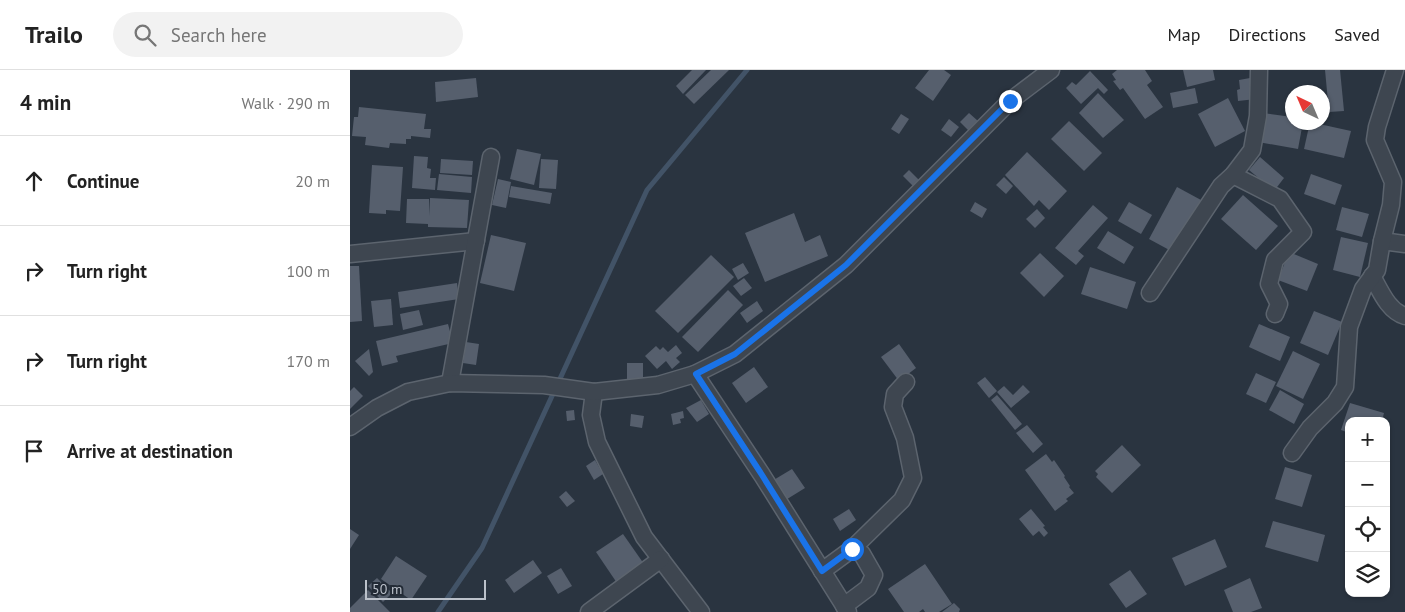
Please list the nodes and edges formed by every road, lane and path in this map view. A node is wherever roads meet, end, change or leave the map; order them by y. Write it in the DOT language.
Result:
graph roads {
  1 [pos="1051,70"];
  2 [pos="1259,70"];
  3 [pos="1395,70"];
  4 [pos="491,157"];
  5 [pos="1233,175"];
  6 [pos="1382,241"];
  7 [pos="476,242"];
  8 [pos="1405,244"];
  9 [pos="350,254"];
  10 [pos="1372,276"];
  11 [pos="1150,294"];
  12 [pos="1275,314"];
  13 [pos="1405,316"];
  14 [pos="696,374"];
  15 [pos="906,382"];
  16 [pos="450,383"];
  17 [pos="594,392"];
  18 [pos="350,427"];
  19 [pos="1292,453"];
  20 [pos="852,549"];
  21 [pos="661,559"];
  22 [pos="822,571"];
  23 [pos="846,609"];
  24 [pos="589,612"];
  25 [pos="700,612"];
  1 -- 14 [label="street"];
  2 -- 5 [label="street"];
  3 -- 6 [label="street"];
  4 -- 7 [label="street"];
  5 -- 11 [label="street"];
  5 -- 12 [label="street"];
  6 -- 8 [label="street"];
  6 -- 10 [label="street"];
  7 -- 9 [label="street"];
  7 -- 16 [label="street"];
  10 -- 13 [label="street"];
  10 -- 19 [label="street"];
  14 -- 17 [label="street"];
  14 -- 22 [label="street"];
  15 -- 20 [label="street"];
  16 -- 17 [label="street"];
  16 -- 18 [label="street"];
  17 -- 21 [label="street"];
  20 -- 22 [label="street"];
  20 -- 23 [label="street"];
  21 -- 24 [label="street"];
  21 -- 25 [label="street"];
  22 -- 23 [label="street"];
}
